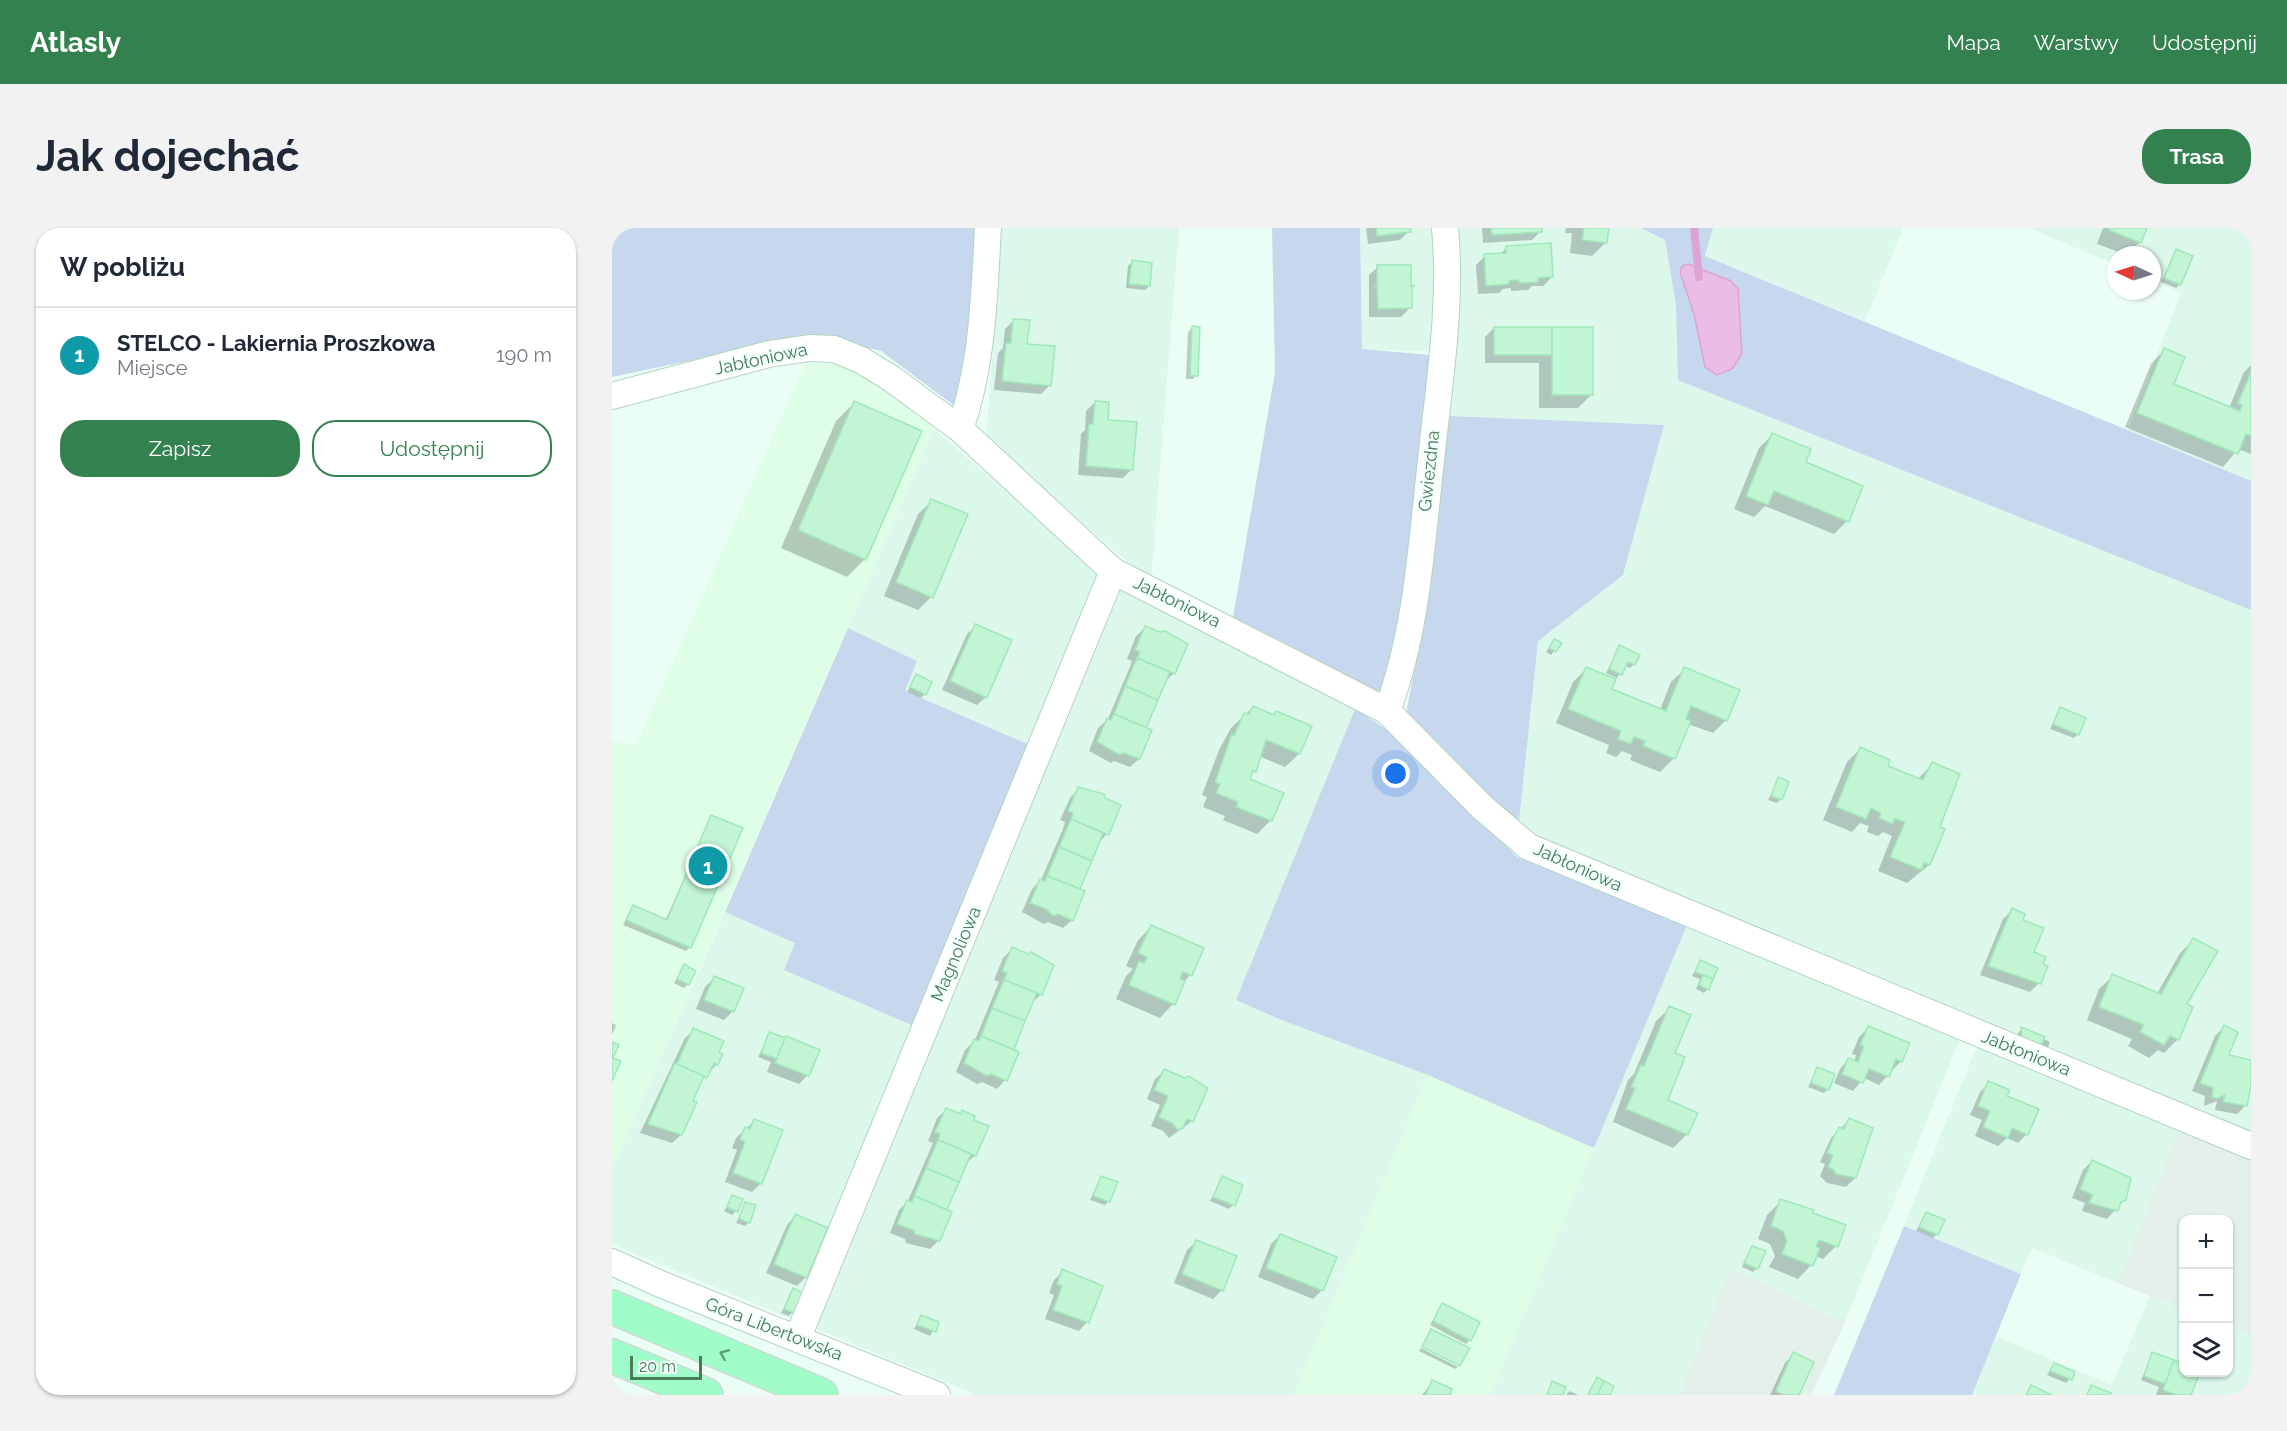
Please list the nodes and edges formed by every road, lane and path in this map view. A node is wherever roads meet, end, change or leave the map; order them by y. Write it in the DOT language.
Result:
graph roads {
  1 [pos="988,228"];
  2 [pos="1445,228"];
  3 [pos="612,396"];
  4 [pos="960,429"];
  5 [pos="1113,571"];
  6 [pos="1387,711"];
  7 [pos="2251,1146"];
  8 [pos="612,1262"];
  9 [pos="612,1307"];
  10 [pos="798,1337"];
  11 [pos="612,1356"];
  12 [pos="706,1395"];
  13 [pos="821,1395"];
  14 [pos="938,1395"];
  1 -- 4 [label="street"];
  2 -- 6 [label="street, Gwiezdna"];
  3 -- 4 [label="street, Jabłoniowa"];
  4 -- 5 [label="street, Jabłoniowa"];
  5 -- 6 [label="street, Jabłoniowa"];
  5 -- 10 [label="street, Magnoliowa"];
  6 -- 7 [label="street, Jabłoniowa"];
  8 -- 10 [label="street, Góra Libertowska"];
  13 -- 9 [label="highway, one-way"];
  10 -- 14 [label="street, Góra Libertowska"];
  11 -- 12 [label="highway"];
}
